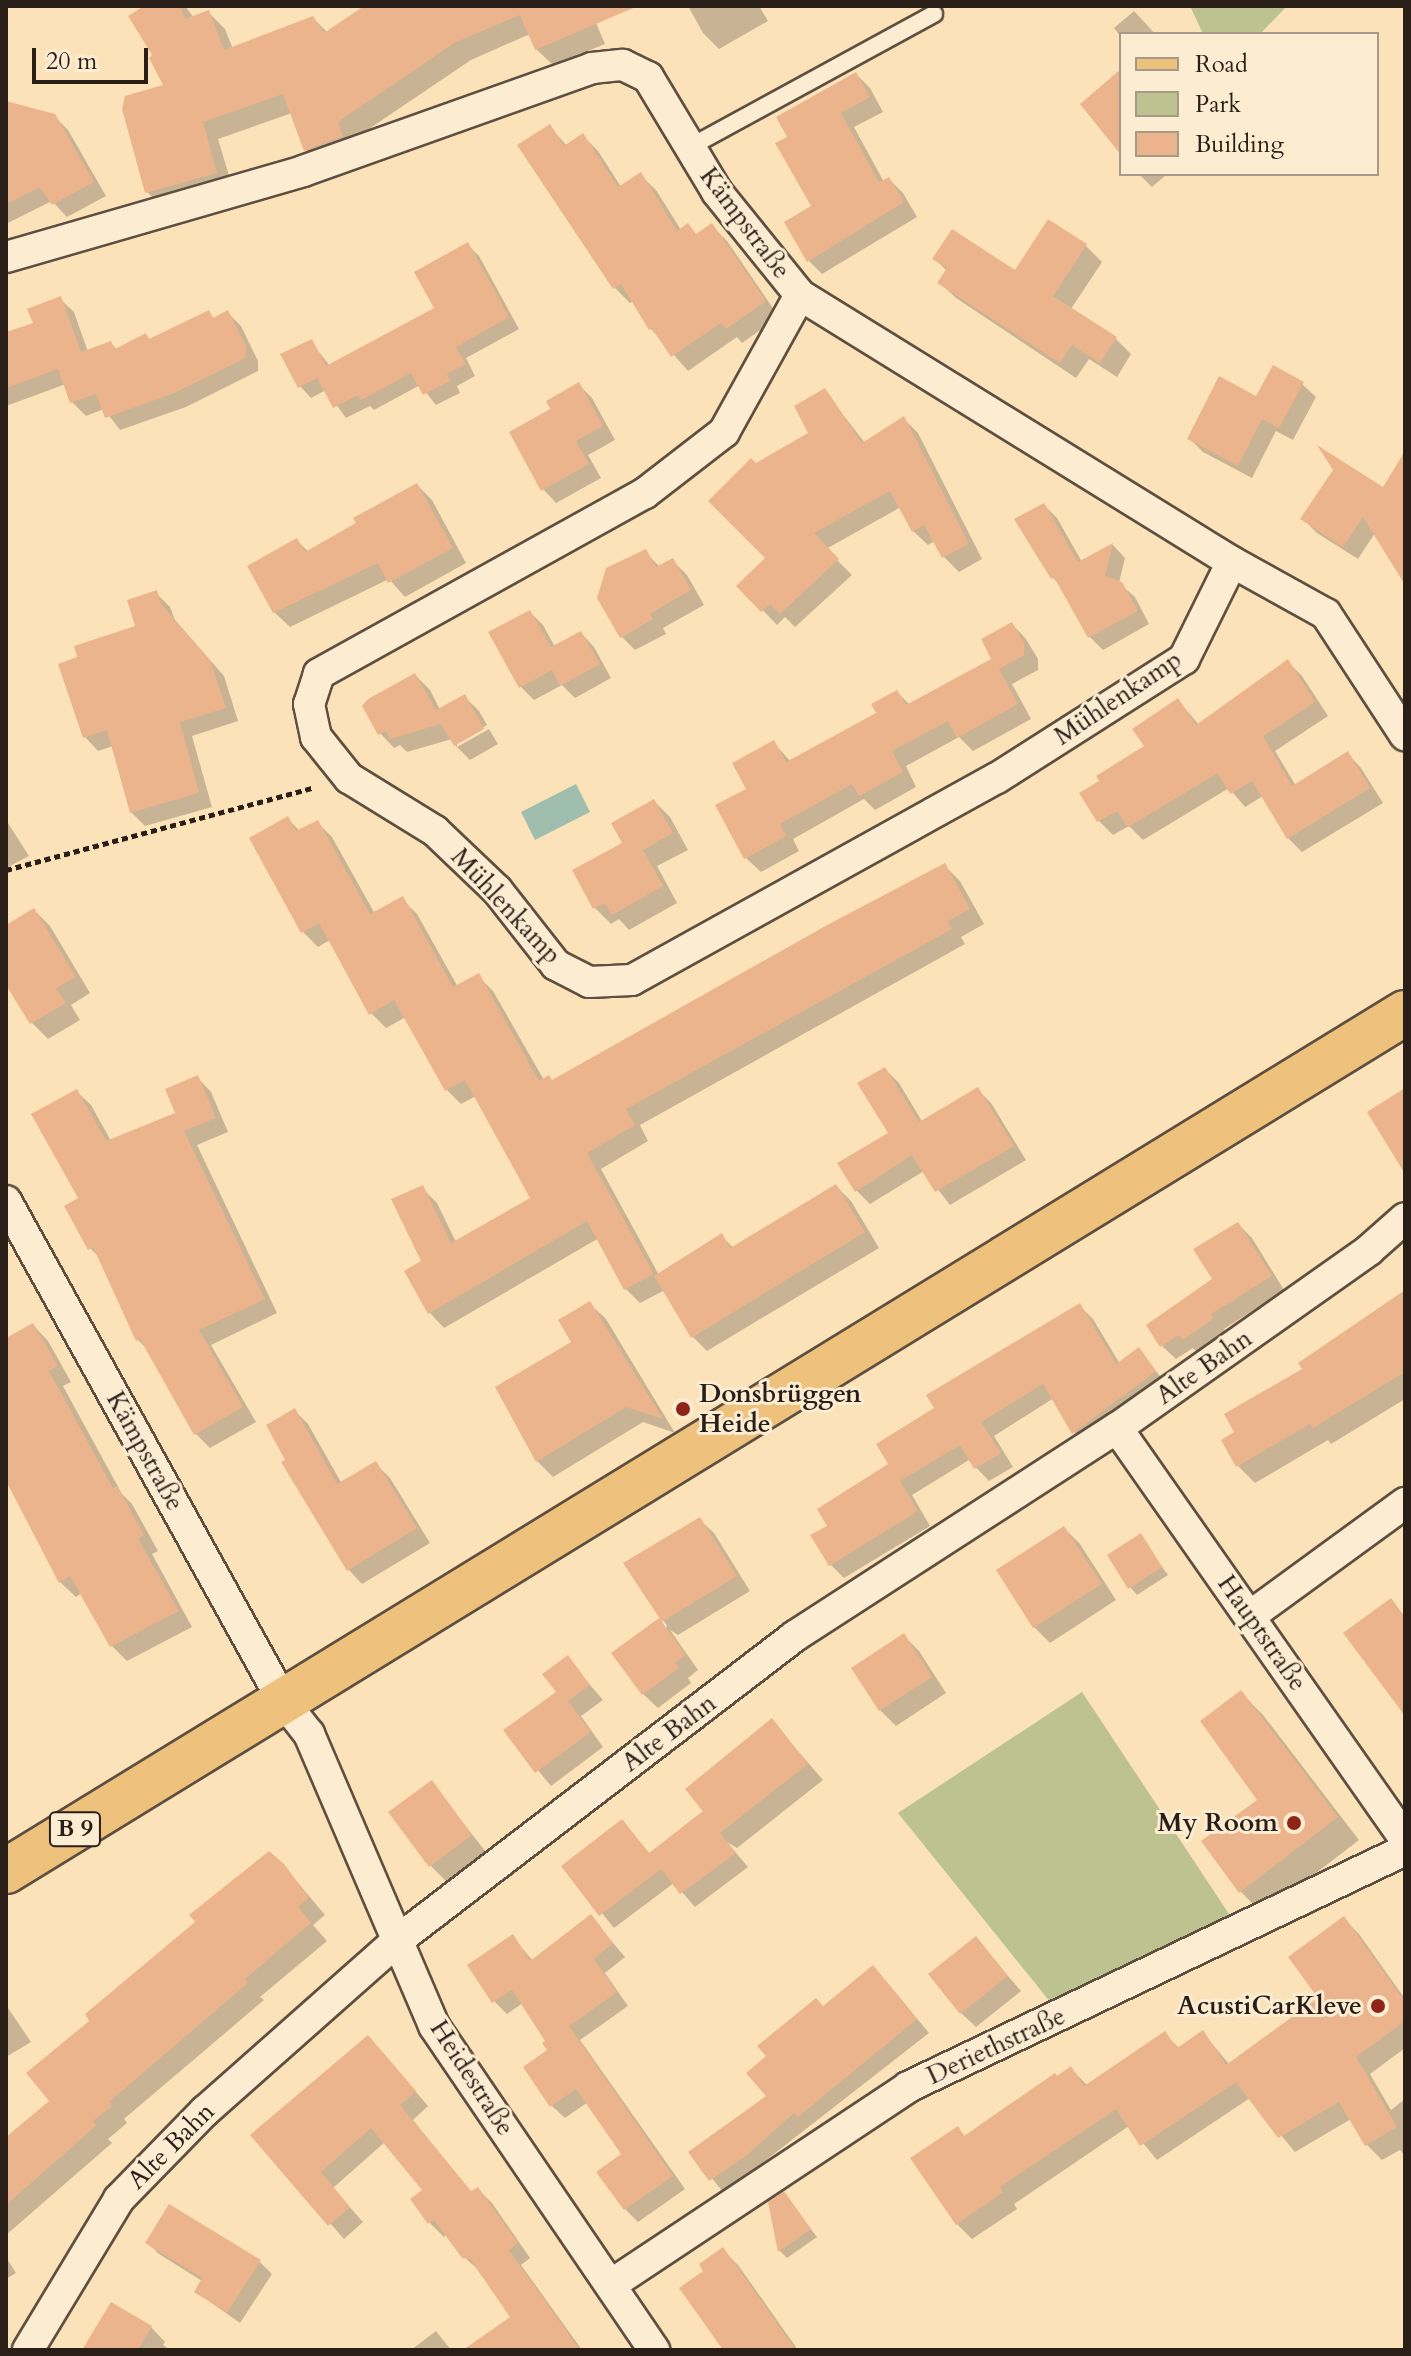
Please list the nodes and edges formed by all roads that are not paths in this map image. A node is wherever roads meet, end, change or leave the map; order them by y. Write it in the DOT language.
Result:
graph roads {
  1 [pos="934,14"];
  2 [pos="690,147"];
  3 [pos="6,257"];
  4 [pos="800,295"];
  5 [pos="1232,562"];
  6 [pos="1405,735"];
  7 [pos="1405,1013"];
  8 [pos="6,1201"];
  9 [pos="1405,1218"];
  10 [pos="1117,1428"];
  11 [pos="1405,1503"];
  12 [pos="1250,1616"];
  13 [pos="283,1701"];
  14 [pos="1405,1839"];
  15 [pos="1405,1850"];
  16 [pos="6,1871"];
  17 [pos="398,1940"];
  18 [pos="612,2284"];
  19 [pos="28,2350"];
  20 [pos="654,2350"];
  1 -- 2 [label="lane"];
  2 -- 3 [label="street, Kämpstraße"];
  2 -- 4 [label="street, Kämpstraße"];
  4 -- 5 [label="street, Kämpstraße"];
  4 -- 5 [label="street, Mühlenkamp"];
  5 -- 6 [label="street, Kämpstraße"];
  7 -- 13 [label="main road, B 9"];
  8 -- 13 [label="street, Kämpstraße"];
  9 -- 10 [label="street, Alte Bahn"];
  10 -- 12 [label="street, Hauptstraße"];
  10 -- 17 [label="street, Alte Bahn"];
  11 -- 12 [label="street"];
  12 -- 14 [label="street, Hauptstraße"];
  13 -- 16 [label="main road, B 9"];
  13 -- 17 [label="street, Heidestraße"];
  15 -- 18 [label="street, Deriethstraße"];
  17 -- 18 [label="street, Heidestraße"];
  17 -- 19 [label="street, Alte Bahn"];
  18 -- 20 [label="street, Heidestraße"];
}
